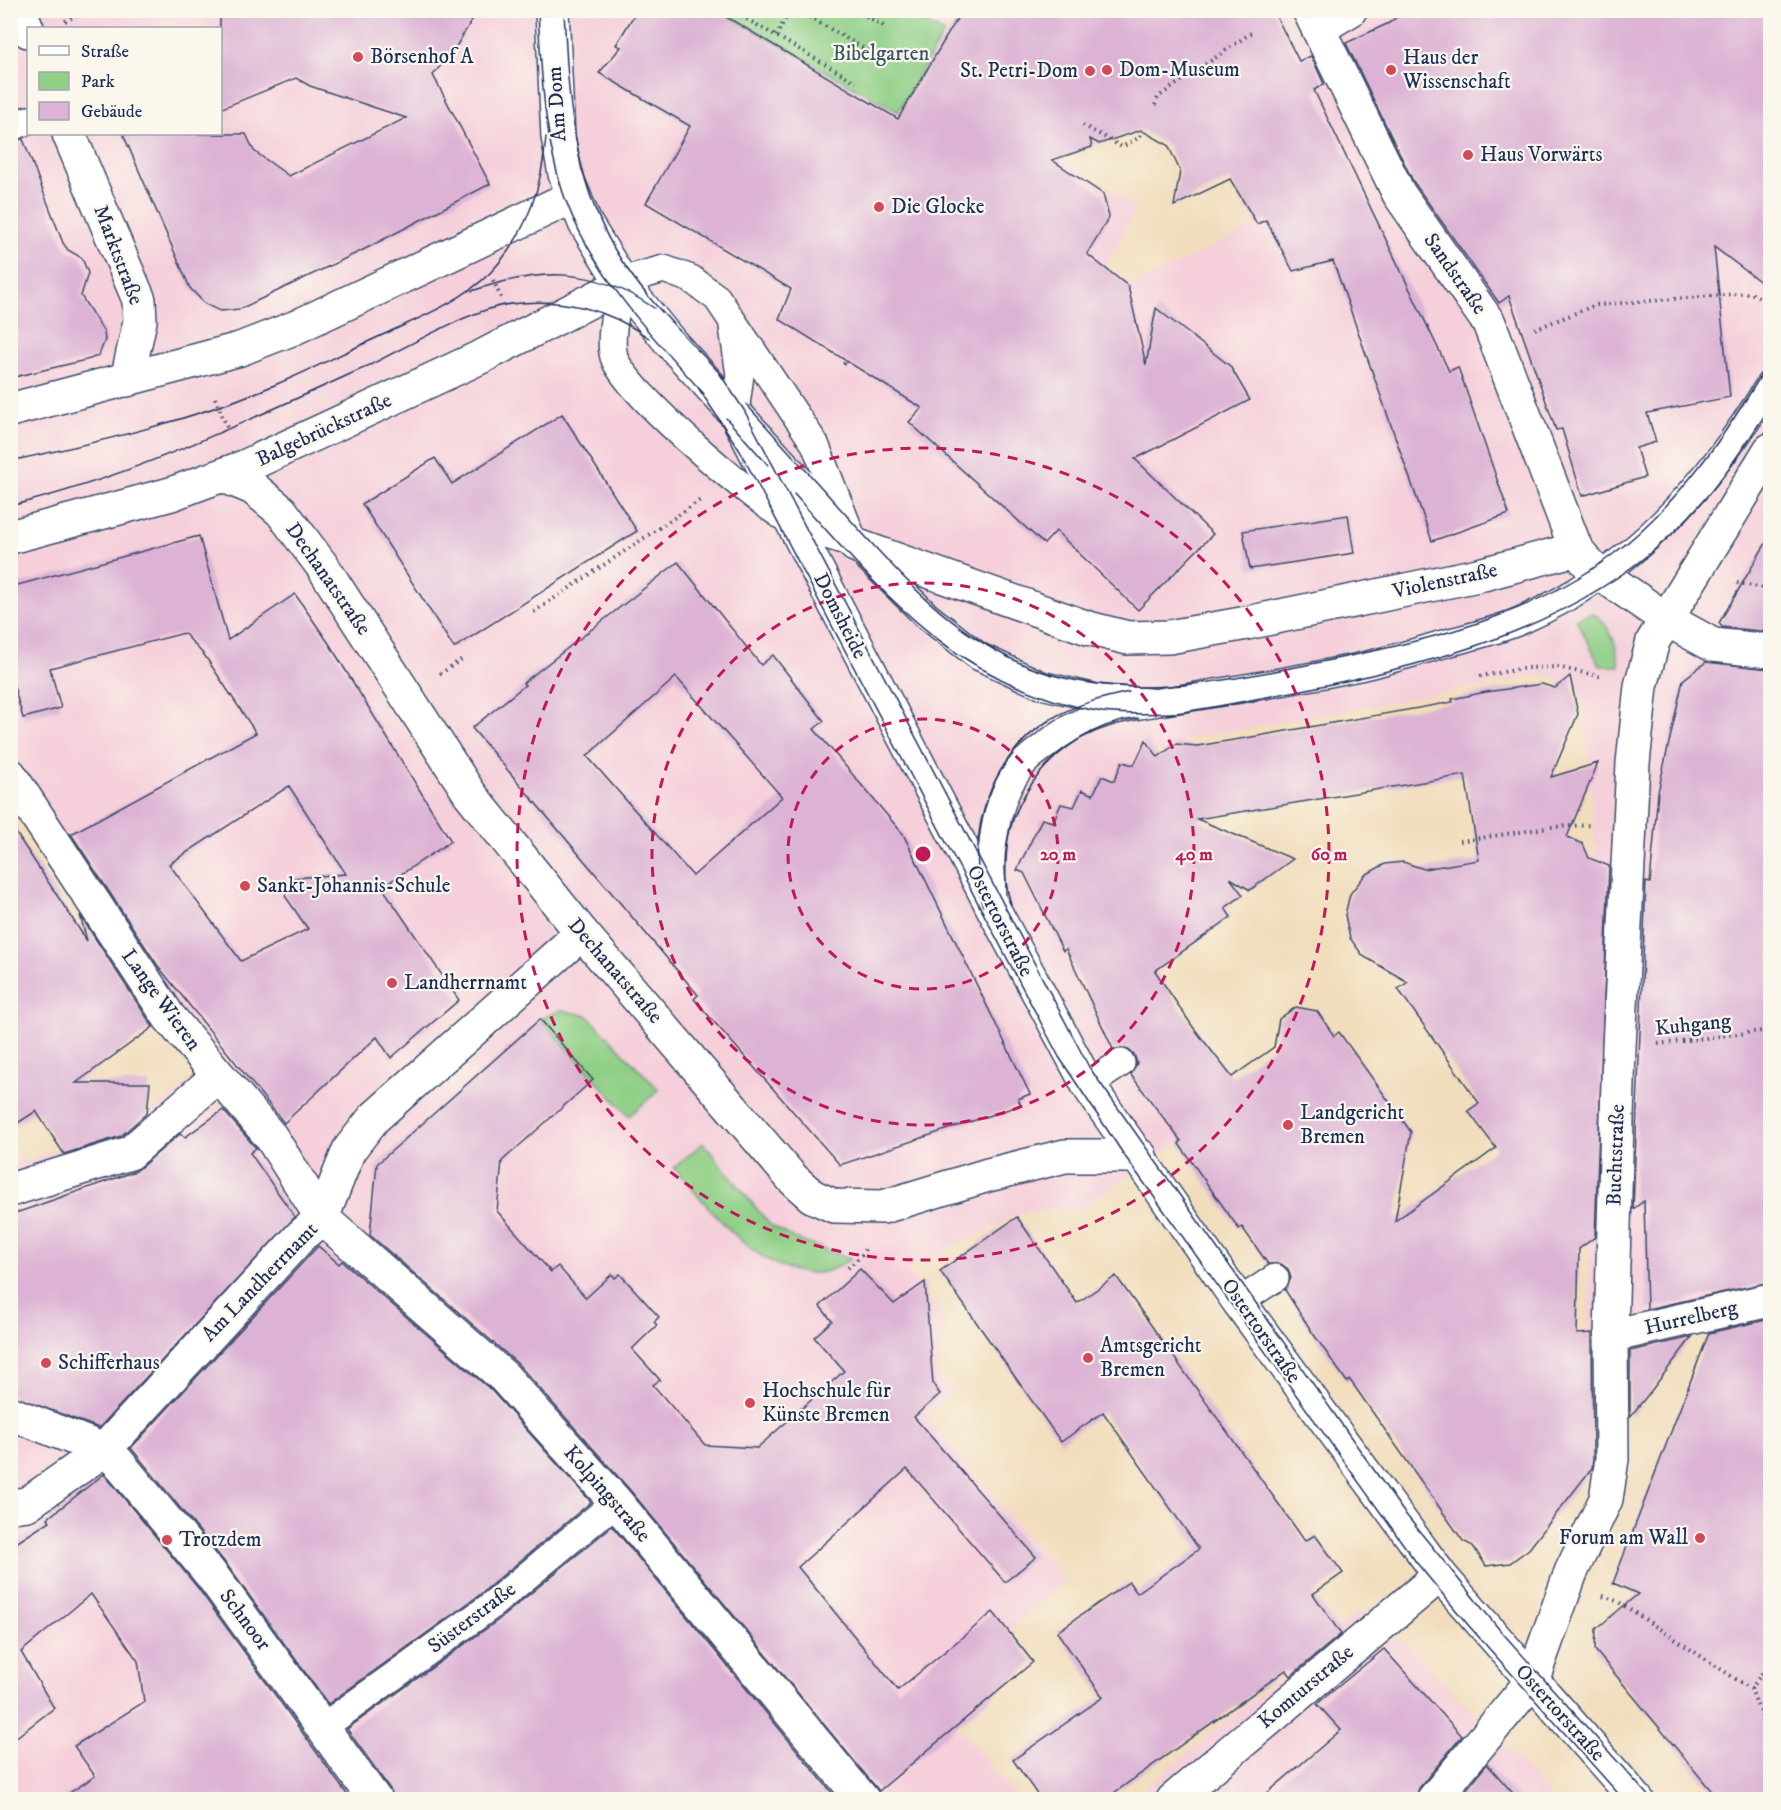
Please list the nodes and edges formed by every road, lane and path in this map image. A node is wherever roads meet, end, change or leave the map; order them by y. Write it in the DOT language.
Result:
graph roads {
  1 [pos="20,10"];
  2 [pos="552,10"];
  3 [pos="731,10"];
  4 [pos="855,10"];
  5 [pos="1350,10"];
  6 [pos="799,11"];
  7 [pos="787,12"];
  8 [pos="1314,20"];
  9 [pos="27,28"];
  10 [pos="887,28"];
  11 [pos="1251,33"];
  12 [pos="776,36"];
  13 [pos="872,53"];
  14 [pos="856,82"];
  15 [pos="1155,105"];
  16 [pos="1083,125"];
  17 [pos="1142,131"];
  18 [pos="69,135"];
  19 [pos="574,196"];
  20 [pos="475,242"];
  21 [pos="623,285"];
  22 [pos="1770,303"];
  23 [pos="732,320"];
  24 [pos="519,336"];
  25 [pos="1498,344"];
  26 [pos="199,359"];
  27 [pos="127,380"];
  28 [pos="1770,384"];
  29 [pos="10,410"];
  30 [pos="735,412"];
  31 [pos="1770,450"];
  32 [pos="234,472"];
  33 [pos="734,478"];
  34 [pos="793,522"];
  35 [pos="10,537"];
  36 [pos="855,544"];
  37 [pos="1576,549"];
  38 [pos="1602,575"];
  39 [pos="1009,600"];
  40 [pos="534,612"];
  41 [pos="1666,619"];
  42 [pos="1770,651"];
  43 [pos="1479,676"];
  44 [pos="1641,686"];
  45 [pos="1149,702"];
  46 [pos="10,775"];
  47 [pos="946,819"];
  48 [pos="1546,828"];
  49 [pos="1460,841"];
  50 [pos="992,905"];
  51 [pos="582,933"];
  52 [pos="1770,1030"];
  53 [pos="1619,1047"];
  54 [pos="1121,1063"];
  55 [pos="218,1076"];
  56 [pos="1088,1085"];
  57 [pos="1140,1156"];
  58 [pos="10,1190"];
  59 [pos="322,1218"];
  60 [pos="863,1254"];
  61 [pos="848,1268"];
  62 [pos="1275,1278"];
  63 [pos="1770,1300"];
  64 [pos="1239,1302"];
  65 [pos="1611,1336"];
  66 [pos="10,1413"];
  67 [pos="104,1450"];
  68 [pos="616,1502"];
  69 [pos="10,1506"];
  70 [pos="1440,1575"];
  71 [pos="1567,1583"];
  72 [pos="1770,1662"];
  73 [pos="1532,1682"];
  74 [pos="1751,1689"];
  75 [pos="323,1727"];
  76 [pos="1770,1738"];
  77 [pos="375,1800"];
  78 [pos="863,1800"];
  79 [pos="1173,1800"];
  80 [pos="1433,1800"];
  81 [pos="1637,1800"];
  1 -- 9 [label="street"];
  2 -- 19 [label="street, Am Dom"];
  3 -- 12 [label="path"];
  4 -- 10 [label="path"];
  5 -- 8 [label="street"];
  6 -- 7 [label="path"];
  6 -- 13 [label="path"];
  7 -- 12 [label="path"];
  8 -- 25 [label="street, Sandstraße"];
  11 -- 15 [label="path"];
  12 -- 14 [label="path"];
  16 -- 17 [label="path"];
  18 -- 27 [label="street, Marktstraße"];
  19 -- 20 [label="street"];
  19 -- 21 [label="street, Domsheide"];
  20 -- 24 [label="path"];
  20 -- 26 [label="street"];
  21 -- 23 [label="lane"];
  21 -- 24 [label="street, Balgebrückstraße"];
  21 -- 30 [label="street, Domsheide"];
  21 -- 33 [label="lane"];
  22 -- 25 [label="path"];
  23 -- 30 [label="lane"];
  23 -- 36 [label="lane"];
  24 -- 32 [label="street, Balgebrückstraße"];
  25 -- 37 [label="street, Sandstraße"];
  26 -- 27 [label="street"];
  26 -- 32 [label="path"];
  27 -- 29 [label="street"];
  28 -- 38 [label="lane"];
  30 -- 34 [label="street, Domsheide"];
  30 -- 36 [label="street, Domsheide"];
  31 -- 41 [label="street"];
  32 -- 35 [label="street, Balgebrückstraße"];
  32 -- 51 [label="street, Dechanatstraße"];
  33 -- 34 [label="lane"];
  33 -- 40 [label="path"];
  34 -- 36 [label="lane"];
  34 -- 47 [label="street, Domsheide"];
  36 -- 39 [label="street, Domsheide"];
  36 -- 45 [label="lane"];
  37 -- 38 [label="street"];
  37 -- 39 [label="street, Violenstraße"];
  38 -- 41 [label="street"];
  38 -- 45 [label="lane"];
  41 -- 42 [label="street"];
  41 -- 44 [label="street, Buchtstraße"];
  43 -- 44 [label="path"];
  44 -- 53 [label="street, Buchtstraße"];
  45 -- 50 [label="lane"];
  46 -- 55 [label="street, Lange Wieren"];
  47 -- 50 [label="street, Ostertorstraße"];
  48 -- 49 [label="path"];
  50 -- 56 [label="street, Ostertorstraße"];
  51 -- 57 [label="street, Dechanatstraße"];
  51 -- 59 [label="street, Am Landherrnamt"];
  52 -- 53 [label="path, Kuhgang"];
  53 -- 65 [label="street, Buchtstraße"];
  54 -- 56 [label="lane"];
  55 -- 58 [label="street"];
  55 -- 59 [label="street, Lange Wieren"];
  56 -- 57 [label="street, Ostertorstraße"];
  57 -- 64 [label="street, Ostertorstraße"];
  59 -- 67 [label="street, Am Landherrnamt"];
  59 -- 68 [label="street, Kolpingstraße"];
  60 -- 61 [label="path"];
  62 -- 64 [label="lane"];
  63 -- 65 [label="street, Hurrelberg"];
  64 -- 70 [label="street, Ostertorstraße"];
  65 -- 71 [label="street, Buchtstraße"];
  66 -- 67 [label="street"];
  67 -- 69 [label="street, Am Landherrnamt"];
  67 -- 75 [label="street, Schnoor"];
  68 -- 75 [label="lane, Süsterstraße"];
  68 -- 78 [label="street, Kolpingstraße"];
  70 -- 73 [label="street, Ostertorstraße"];
  70 -- 79 [label="street, Komturstraße"];
  71 -- 73 [label="street, Buchtstraße"];
  71 -- 74 [label="path"];
  72 -- 74 [label="path"];
  73 -- 80 [label="street"];
  73 -- 81 [label="street, Ostertorstraße"];
  74 -- 76 [label="path"];
  75 -- 77 [label="street, Schnoor"];
}
